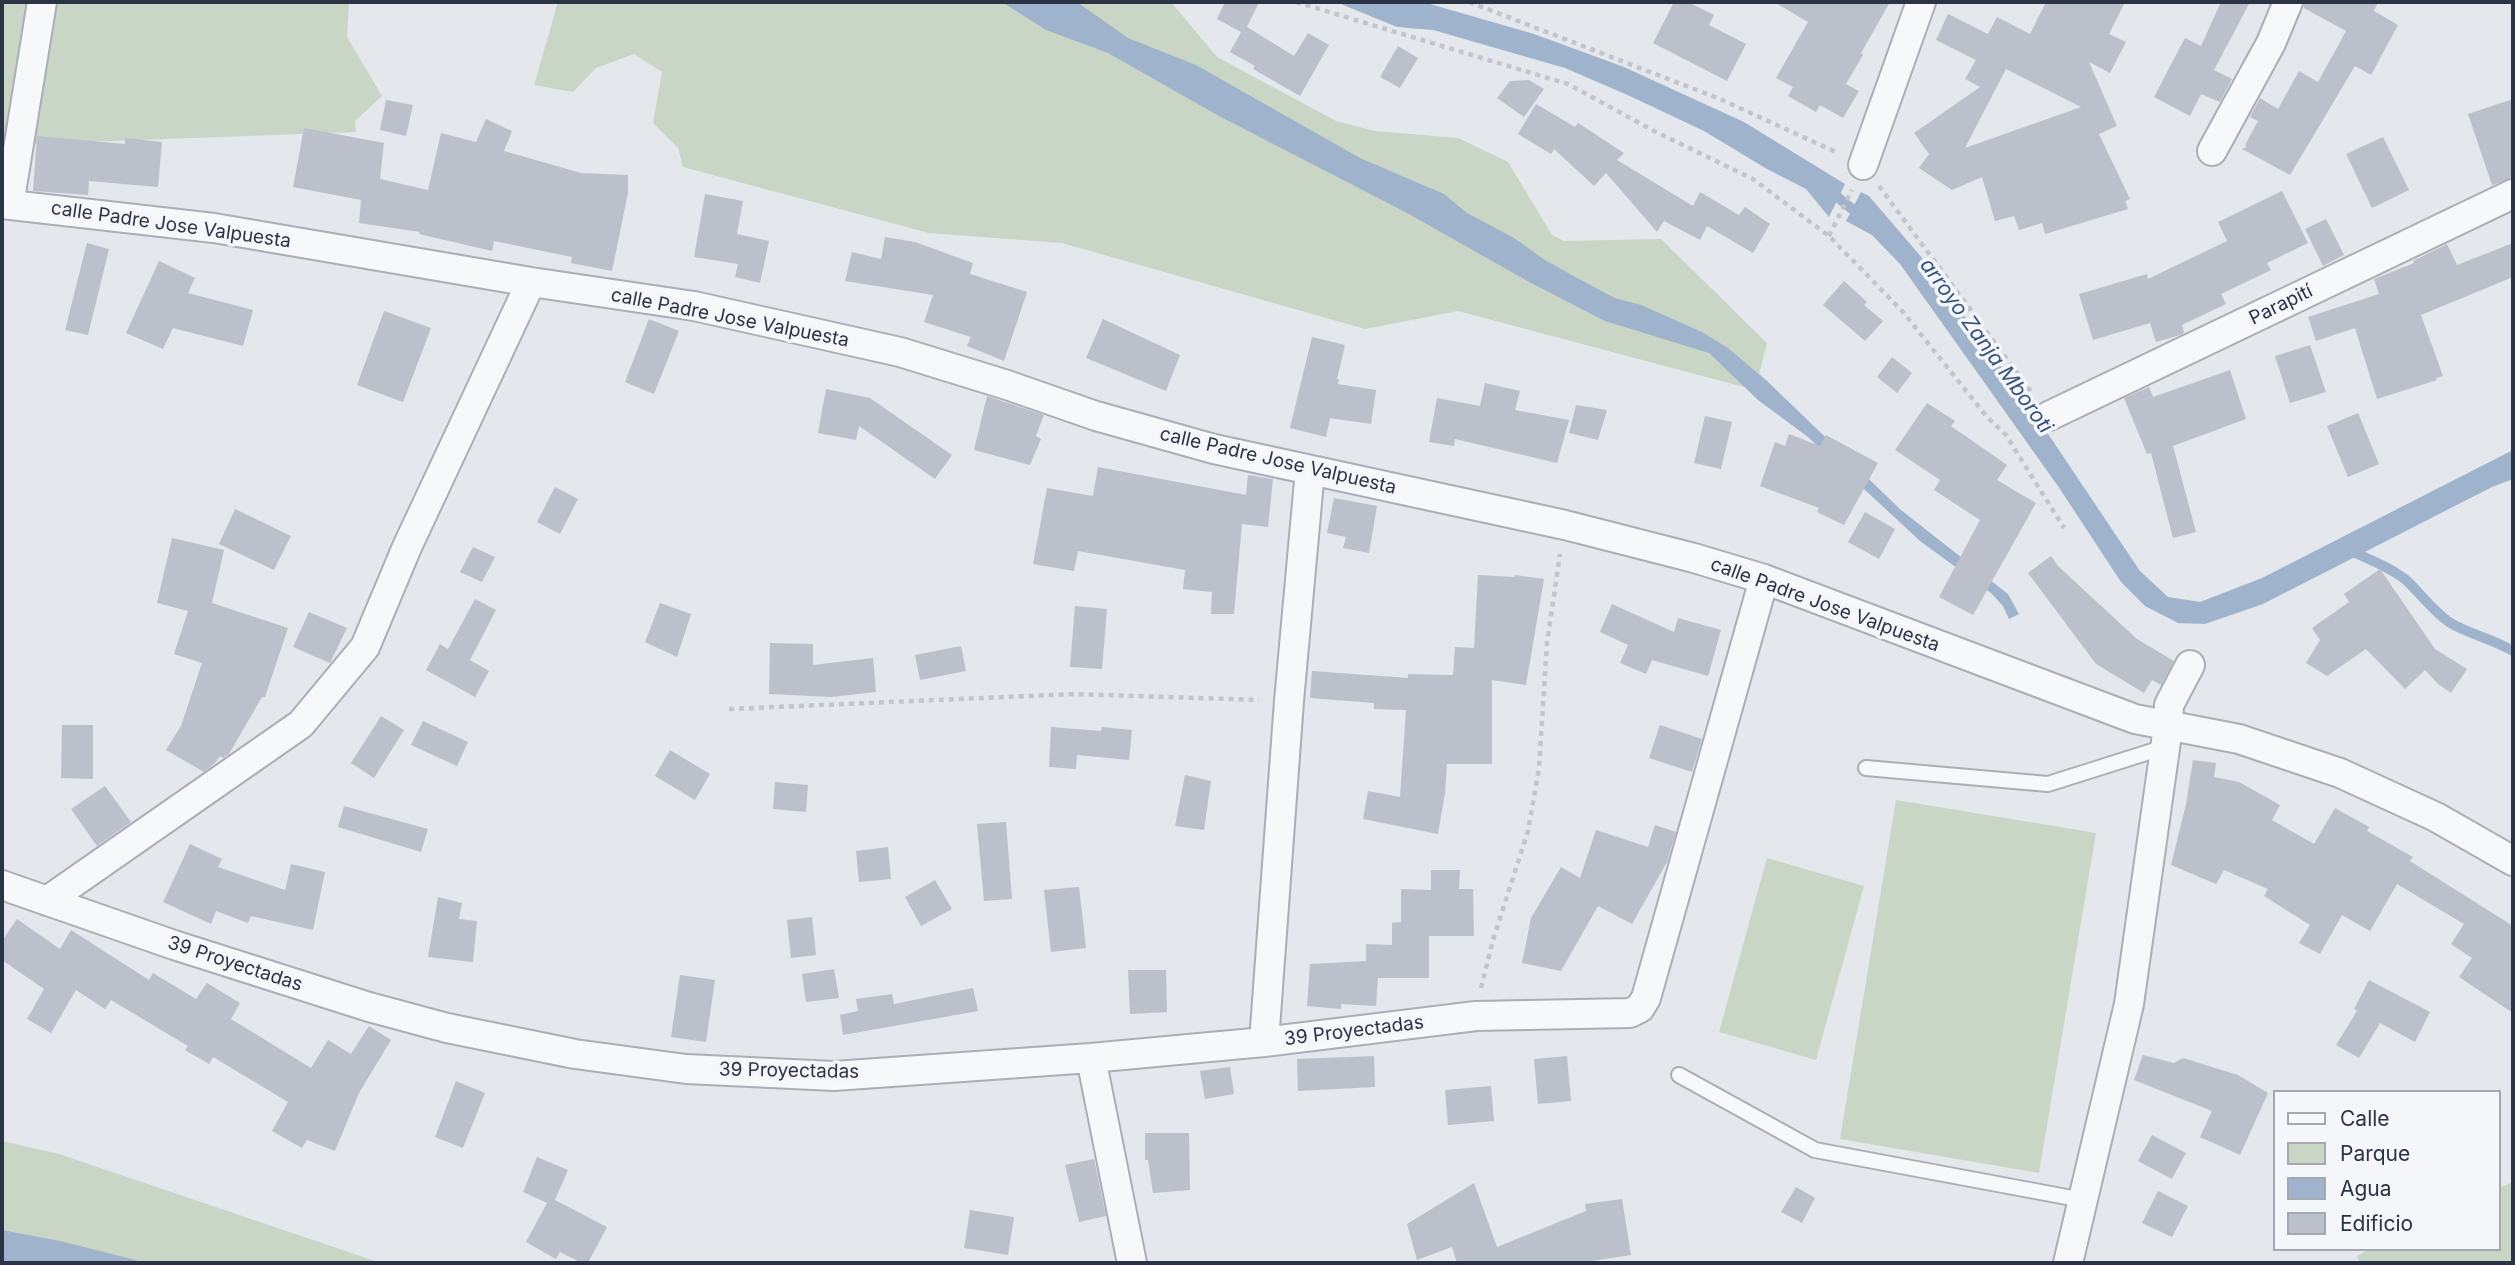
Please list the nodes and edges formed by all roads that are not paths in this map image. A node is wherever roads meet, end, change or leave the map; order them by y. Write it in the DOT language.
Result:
graph roads {
  1 [pos="42,2"];
  2 [pos="1921,2"];
  3 [pos="2288,2"];
  4 [pos="2212,151"];
  5 [pos="1863,165"];
  6 [pos="2513,194"];
  7 [pos="6,204"];
  8 [pos="531,282"];
  9 [pos="2049,416"];
  10 [pos="1310,470"];
  11 [pos="1764,579"];
  12 [pos="2190,665"];
  13 [pos="2166,737"];
  14 [pos="1866,768"];
  15 [pos="2513,861"];
  16 [pos="2,885"];
  17 [pos="47,901"];
  18 [pos="1264,1042"];
  19 [pos="1091,1058"];
  20 [pos="1679,1075"];
  21 [pos="2083,1200"];
  22 [pos="1132,1263"];
  23 [pos="2068,1263"];
  1 -- 7 [label="street"];
  2 -- 5 [label="street"];
  3 -- 4 [label="street"];
  6 -- 9 [label="street, Parapití"];
  7 -- 8 [label="street, calle Padre Jose Valpuesta"];
  8 -- 10 [label="street, calle Padre Jose Valpuesta"];
  8 -- 17 [label="street"];
  10 -- 11 [label="street, calle Padre Jose Valpuesta"];
  10 -- 18 [label="street"];
  11 -- 13 [label="street, calle Padre Jose Valpuesta"];
  11 -- 18 [label="street, 39 Proyectadas"];
  12 -- 13 [label="street"];
  13 -- 14 [label="lane"];
  13 -- 15 [label="street, calle Padre Jose Valpuesta"];
  13 -- 21 [label="street"];
  16 -- 17 [label="street, 39 Proyectadas"];
  17 -- 19 [label="street, 39 Proyectadas"];
  18 -- 19 [label="street, 39 Proyectadas"];
  19 -- 22 [label="street"];
  20 -- 21 [label="lane"];
  21 -- 23 [label="street"];
}
